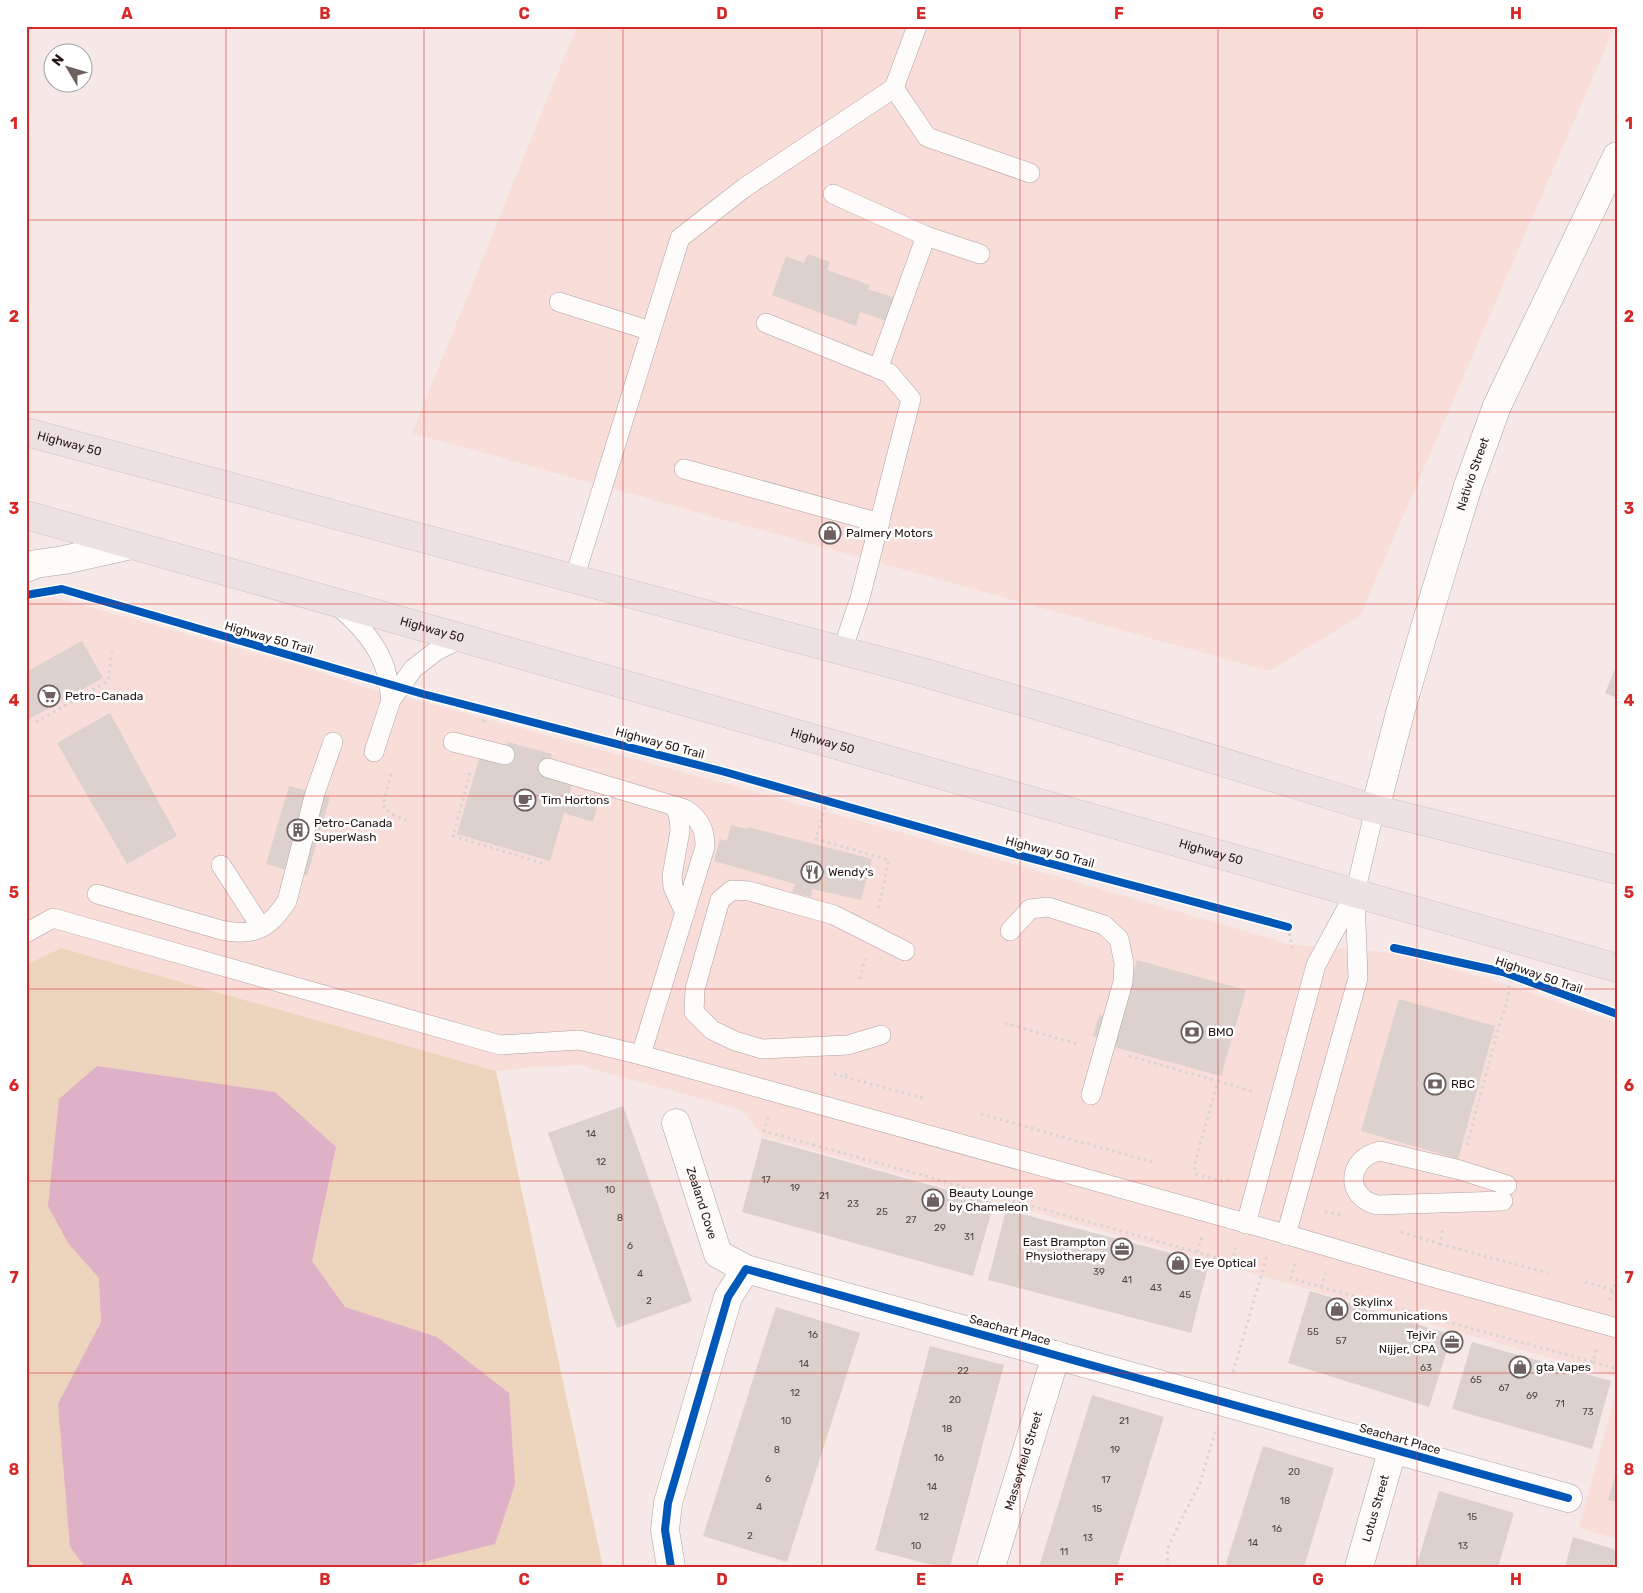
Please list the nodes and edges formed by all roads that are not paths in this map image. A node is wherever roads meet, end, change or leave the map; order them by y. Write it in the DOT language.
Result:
graph roads {
  1 [pos="917,26"];
  2 [pos="894,88"];
  3 [pos="1617,156"];
  4 [pos="1030,173"];
  5 [pos="833,194"];
  6 [pos="926,236"];
  7 [pos="980,254"];
  8 [pos="559,302"];
  9 [pos="766,323"];
  10 [pos="651,331"];
  11 [pos="878,369"];
  12 [pos="26,432"];
  13 [pos="684,469"];
  14 [pos="26,515"];
  15 [pos="880,523"];
  16 [pos="131,545"];
  17 [pos="26,568"];
  18 [pos="574,579"];
  19 [pos="332,602"];
  20 [pos="462,638"];
  21 [pos="842,651"];
  22 [pos="391,700"];
  23 [pos="333,742"];
  24 [pos="453,742"];
  25 [pos="374,752"];
  26 [pos="505,755"];
  27 [pos="548,768"];
  28 [pos="675,806"];
  29 [pos="1375,809"];
  30 [pos="221,865"];
  31 [pos="1617,870"];
  32 [pos="1355,892"];
  33 [pos="97,894"];
  34 [pos="685,913"];
  35 [pos="261,927"];
  36 [pos="1010,931"];
  37 [pos="26,933"];
  38 [pos="905,951"];
  39 [pos="1617,968"];
  40 [pos="881,1035"];
  41 [pos="641,1055"];
  42 [pos="1091,1096"];
  43 [pos="676,1122"];
  44 [pos="1505,1193"];
  45 [pos="1246,1224"];
  46 [pos="1286,1235"];
  47 [pos="746,1269"];
  48 [pos="1617,1328"];
  49 [pos="1056,1355"];
  50 [pos="1393,1448"];
  51 [pos="1568,1498"];
  52 [pos="671,1567"];
  53 [pos="991,1567"];
  54 [pos="1358,1567"];
  1 -- 2 [label="lane"];
  2 -- 4 [label="lane"];
  2 -- 10 [label="lane"];
  3 -- 29 [label="street, Nativio Street"];
  5 -- 6 [label="lane"];
  6 -- 7 [label="lane"];
  6 -- 11 [label="lane"];
  8 -- 10 [label="lane"];
  9 -- 11 [label="lane"];
  10 -- 18 [label="lane"];
  11 -- 15 [label="lane"];
  12 -- 18 [label="main road, Highway 50"];
  13 -- 15 [label="lane"];
  14 -- 16 [label="main road, Highway 50"];
  15 -- 21 [label="lane"];
  16 -- 17 [label="street"];
  16 -- 19 [label="main road, Highway 50"];
  18 -- 21 [label="main road, Highway 50"];
  19 -- 20 [label="main road, Highway 50"];
  19 -- 22 [label="lane"];
  20 -- 22 [label="lane"];
  20 -- 32 [label="main road, Highway 50"];
  21 -- 29 [label="main road, Highway 50"];
  22 -- 25 [label="lane"];
  23 -- 35 [label="lane"];
  24 -- 26 [label="lane"];
  27 -- 28 [label="lane"];
  28 -- 34 [label="lane"];
  28 -- 34 [label="lane"];
  29 -- 31 [label="main road, Highway 50"];
  29 -- 32 [label="lane"];
  30 -- 35 [label="lane"];
  32 -- 39 [label="main road, Highway 50"];
  32 -- 45 [label="lane"];
  32 -- 46 [label="lane"];
  33 -- 35 [label="lane"];
  34 -- 41 [label="lane"];
  36 -- 42 [label="lane"];
  37 -- 41 [label="lane"];
  38 -- 40 [label="lane"];
  41 -- 45 [label="lane"];
  43 -- 47 [label="street, Zealand Cove"];
  44 -- 44 [label="lane"];
  45 -- 46 [label="lane"];
  46 -- 48 [label="lane"];
  47 -- 49 [label="street, Seachart Place"];
  47 -- 52 [label="street"];
  49 -- 50 [label="street, Seachart Place"];
  49 -- 53 [label="street, Masseyfield Street"];
  50 -- 51 [label="street, Seachart Place"];
  50 -- 54 [label="street, Lotus Street"];
}
